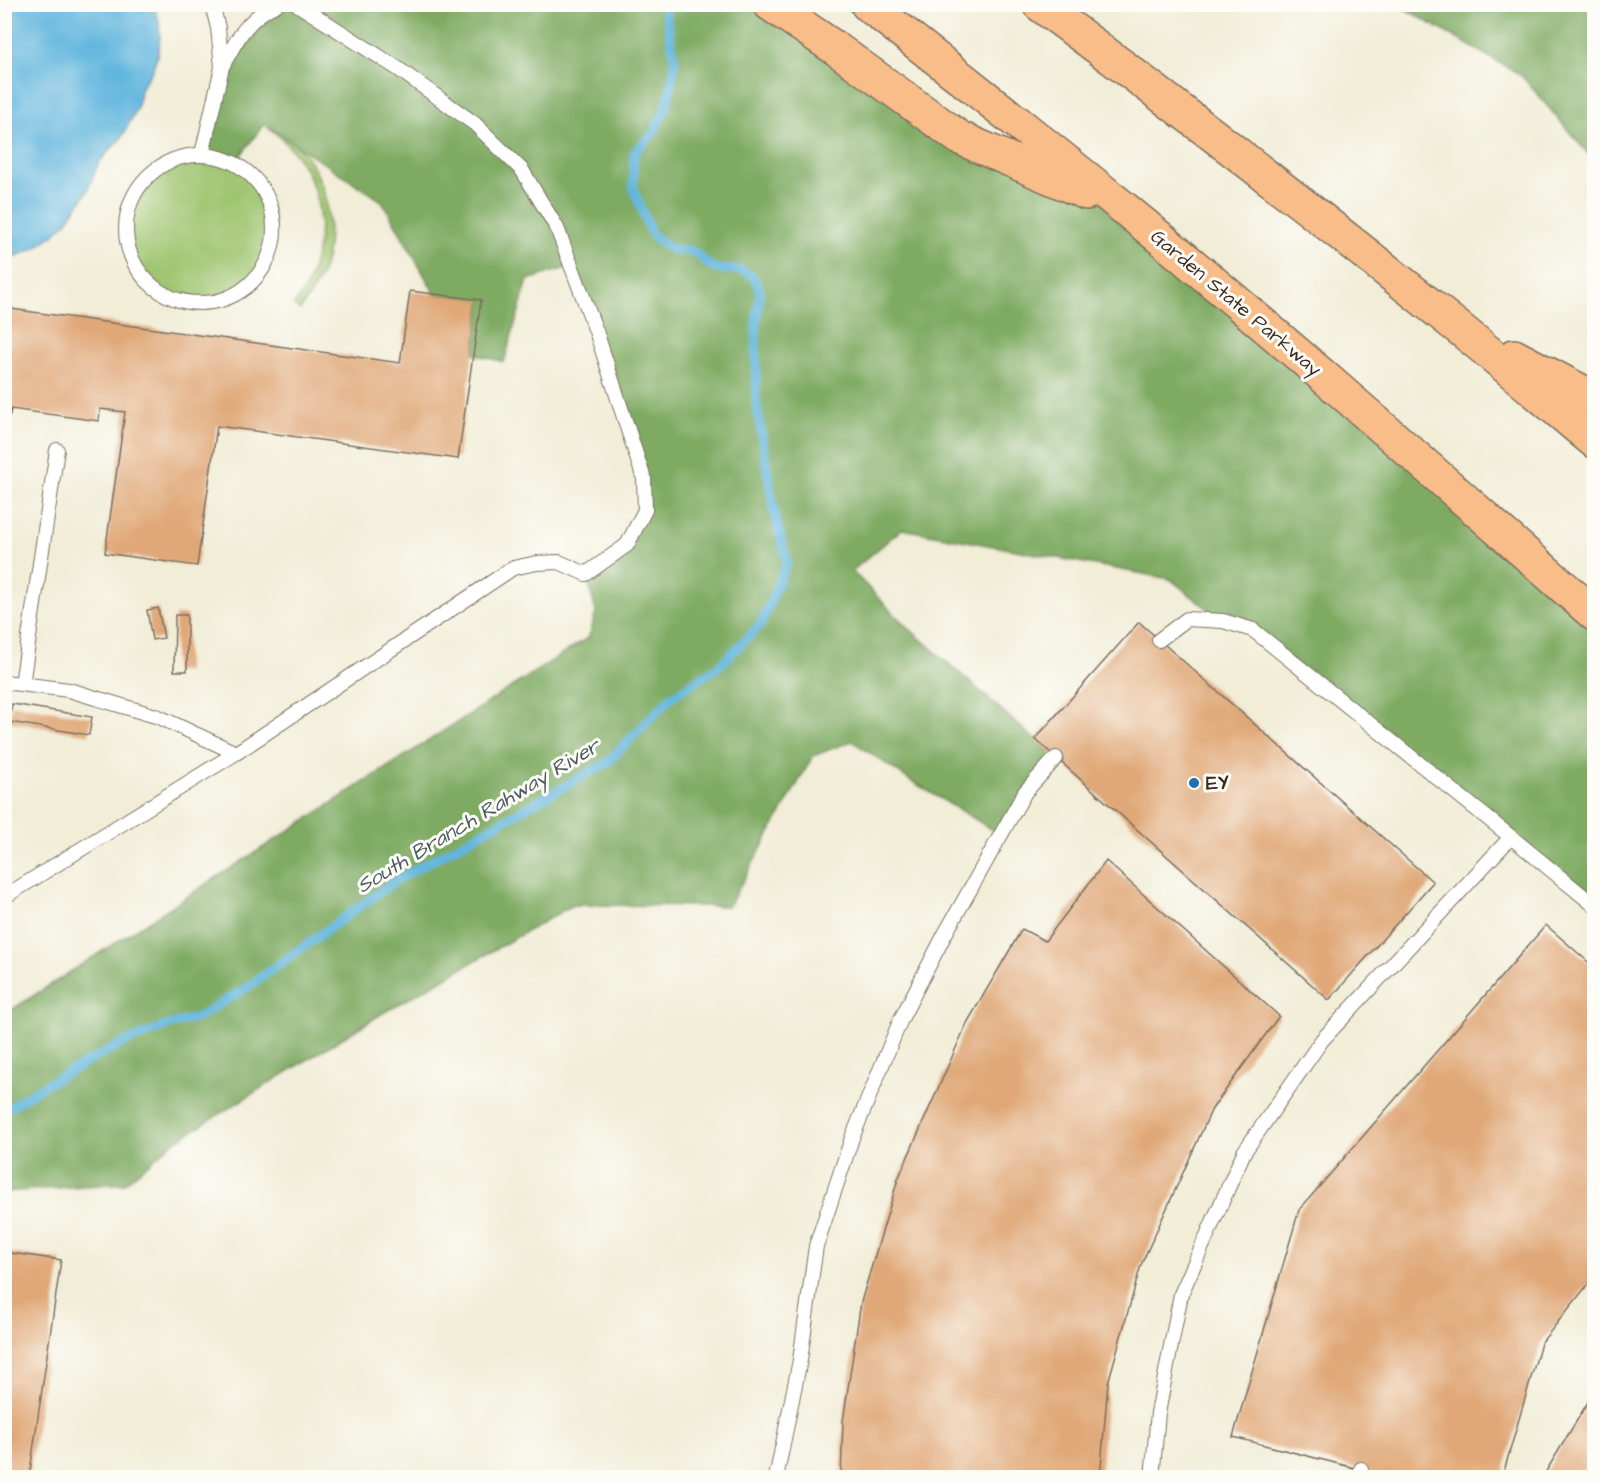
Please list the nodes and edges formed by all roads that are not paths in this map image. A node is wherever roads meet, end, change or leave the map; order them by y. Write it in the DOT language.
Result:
graph roads {
  1 [pos="212,4"];
  2 [pos="277,4"];
  3 [pos="297,4"];
  4 [pos="770,4"];
  5 [pos="867,4"];
  6 [pos="1039,4"];
  7 [pos="222,67"];
  8 [pos="202,154"];
  9 [pos="1126,210"];
  10 [pos="1457,327"];
  11 [pos="1594,398"];
  12 [pos="1594,441"];
  13 [pos="57,450"];
  14 [pos="1594,614"];
  15 [pos="1159,640"];
  16 [pos="4,682"];
  17 [pos="22,684"];
  18 [pos="236,753"];
  19 [pos="1056,758"];
  20 [pos="1511,837"];
  21 [pos="4,897"];
  22 [pos="1594,905"];
  23 [pos="776,1478"];
  24 [pos="1152,1478"];
  1 -- 7 [label="lane"];
  2 -- 7 [label="lane"];
  3 -- 18 [label="lane"];
  4 -- 9 [label="highway"];
  5 -- 9 [label="highway, Garden State Parkway"];
  6 -- 10 [label="highway"];
  7 -- 8 [label="lane"];
  8 -- 8 [label="lane"];
  9 -- 14 [label="highway, Garden State Parkway"];
  10 -- 11 [label="highway"];
  10 -- 12 [label="highway"];
  13 -- 17 [label="lane"];
  15 -- 20 [label="lane"];
  16 -- 17 [label="lane"];
  17 -- 18 [label="lane"];
  18 -- 21 [label="lane"];
  19 -- 23 [label="lane"];
  20 -- 22 [label="lane"];
  20 -- 24 [label="lane"];
}
